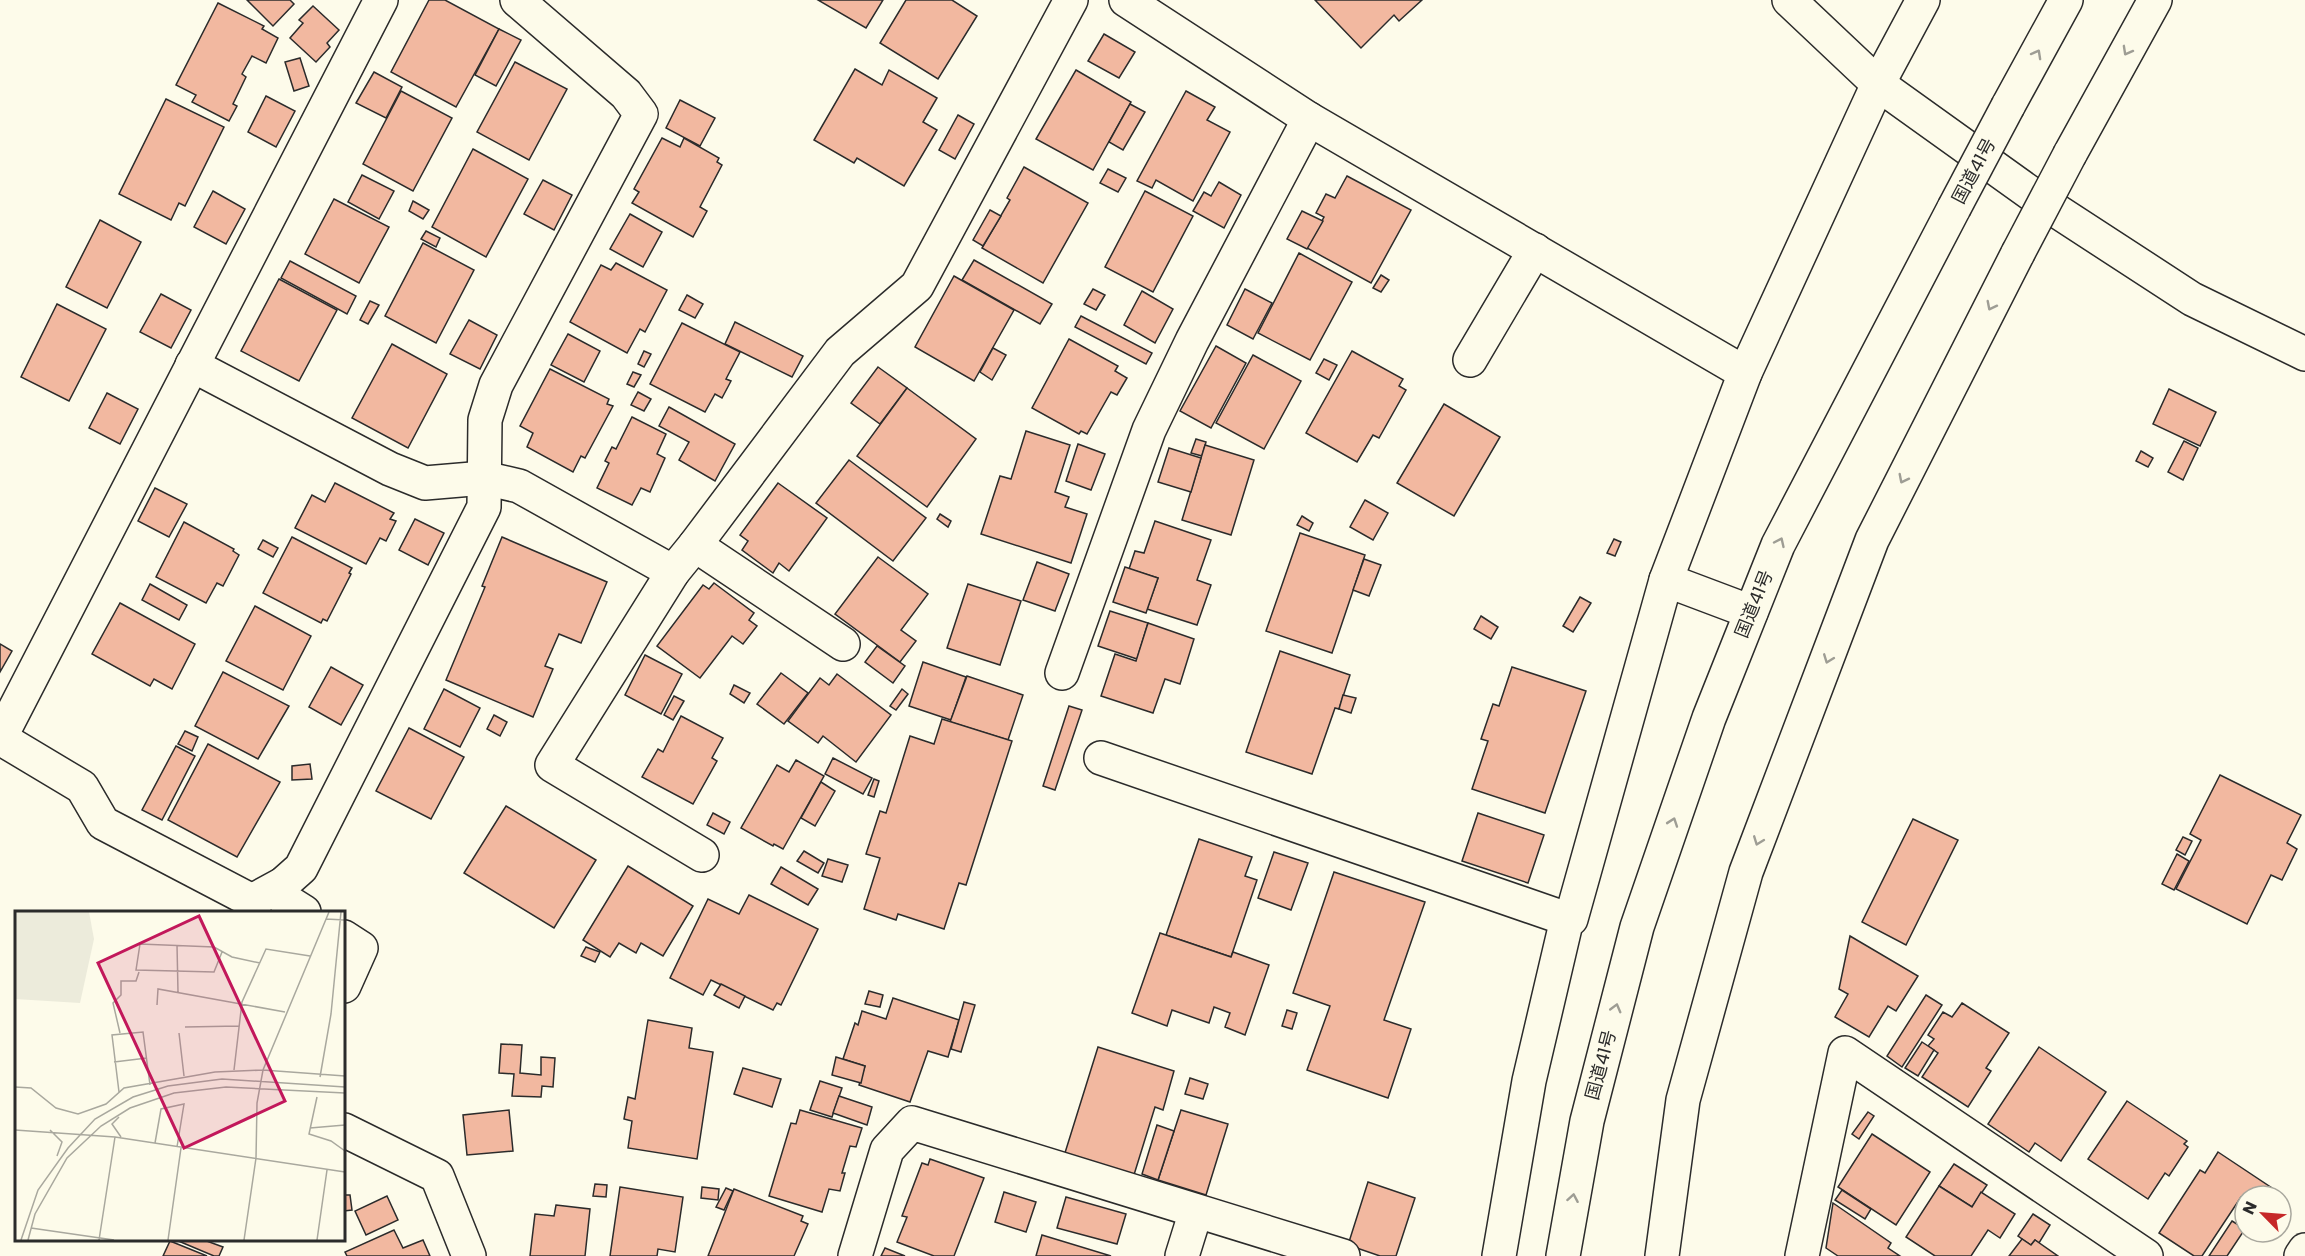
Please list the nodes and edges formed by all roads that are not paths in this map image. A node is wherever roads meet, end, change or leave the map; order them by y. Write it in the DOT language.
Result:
graph roads {
  1 [pos="381,0"];
  2 [pos="517,0"];
  3 [pos="1071,0"];
  4 [pos="1126,0"];
  5 [pos="1789,0"];
  6 [pos="1923,0"];
  7 [pos="2067,0"];
  8 [pos="2155,0"];
  9 [pos="1878,84"];
  10 [pos="1309,118"];
  11 [pos="1534,250"];
  12 [pos="2305,354"];
  13 [pos="1470,360"];
  14 [pos="192,365"];
  15 [pos="1745,373"];
  16 [pos="484,478"];
  17 [pos="695,546"];
  18 [pos="673,572"];
  19 [pos="1666,580"];
  20 [pos="1751,612"];
  21 [pos="843,644"];
  22 [pos="1062,673"];
  23 [pos="0,738"];
  24 [pos="1101,758"];
  25 [pos="702,855"];
  26 [pos="283,884"];
  27 [pos="302,911"];
  28 [pos="1567,919"];
  29 [pos="345,938"];
  30 [pos="345,984"];
  31 [pos="345,1130"];
  32 [pos="1196,1211"];
  33 [pos="2305,1250"];
  34 [pos="469,1256"];
  35 [pos="855,1256"];
  36 [pos="1182,1256"];
  37 [pos="1342,1256"];
  38 [pos="1499,1256"];
  39 [pos="1563,1256"];
  40 [pos="1662,1256"];
  41 [pos="1802,1256"];
  42 [pos="2146,1256"];
  43 [pos="2301,1256"];
  1 -- 14 [label="main road"];
  2 -- 16 [label="main road"];
  3 -- 17 [label="main road"];
  4 -- 10 [label="main road"];
  5 -- 9 [label="main road"];
  6 -- 9 [label="main road"];
  20 -- 7 [label="main road, 国道41号, one-way, bridge"];
  8 -- 40 [label="main road, one-way, bridge"];
  9 -- 12 [label="main road"];
  9 -- 15 [label="main road"];
  10 -- 11 [label="main road"];
  10 -- 22 [label="main road"];
  11 -- 13 [label="main road"];
  11 -- 15 [label="main road"];
  14 -- 16 [label="main road"];
  14 -- 23 [label="main road"];
  15 -- 19 [label="main road"];
  16 -- 18 [label="main road"];
  16 -- 26 [label="main road"];
  17 -- 18 [label="main road"];
  17 -- 21 [label="main road"];
  18 -- 25 [label="main road"];
  19 -- 20 [label="main road"];
  19 -- 28 [label="main road"];
  39 -- 20 [label="main road, 国道41号, one-way"];
  23 -- 26 [label="main road"];
  24 -- 28 [label="main road"];
  26 -- 27 [label="main road"];
  28 -- 38 [label="main road"];
  29 -- 30 [label="main road"];
  31 -- 34 [label="main road"];
  32 -- 35 [label="main road"];
  32 -- 36 [label="main road"];
  32 -- 37 [label="main road"];
  33 -- 43 [label="main road"];
  41 -- 42 [label="main road"];
}
